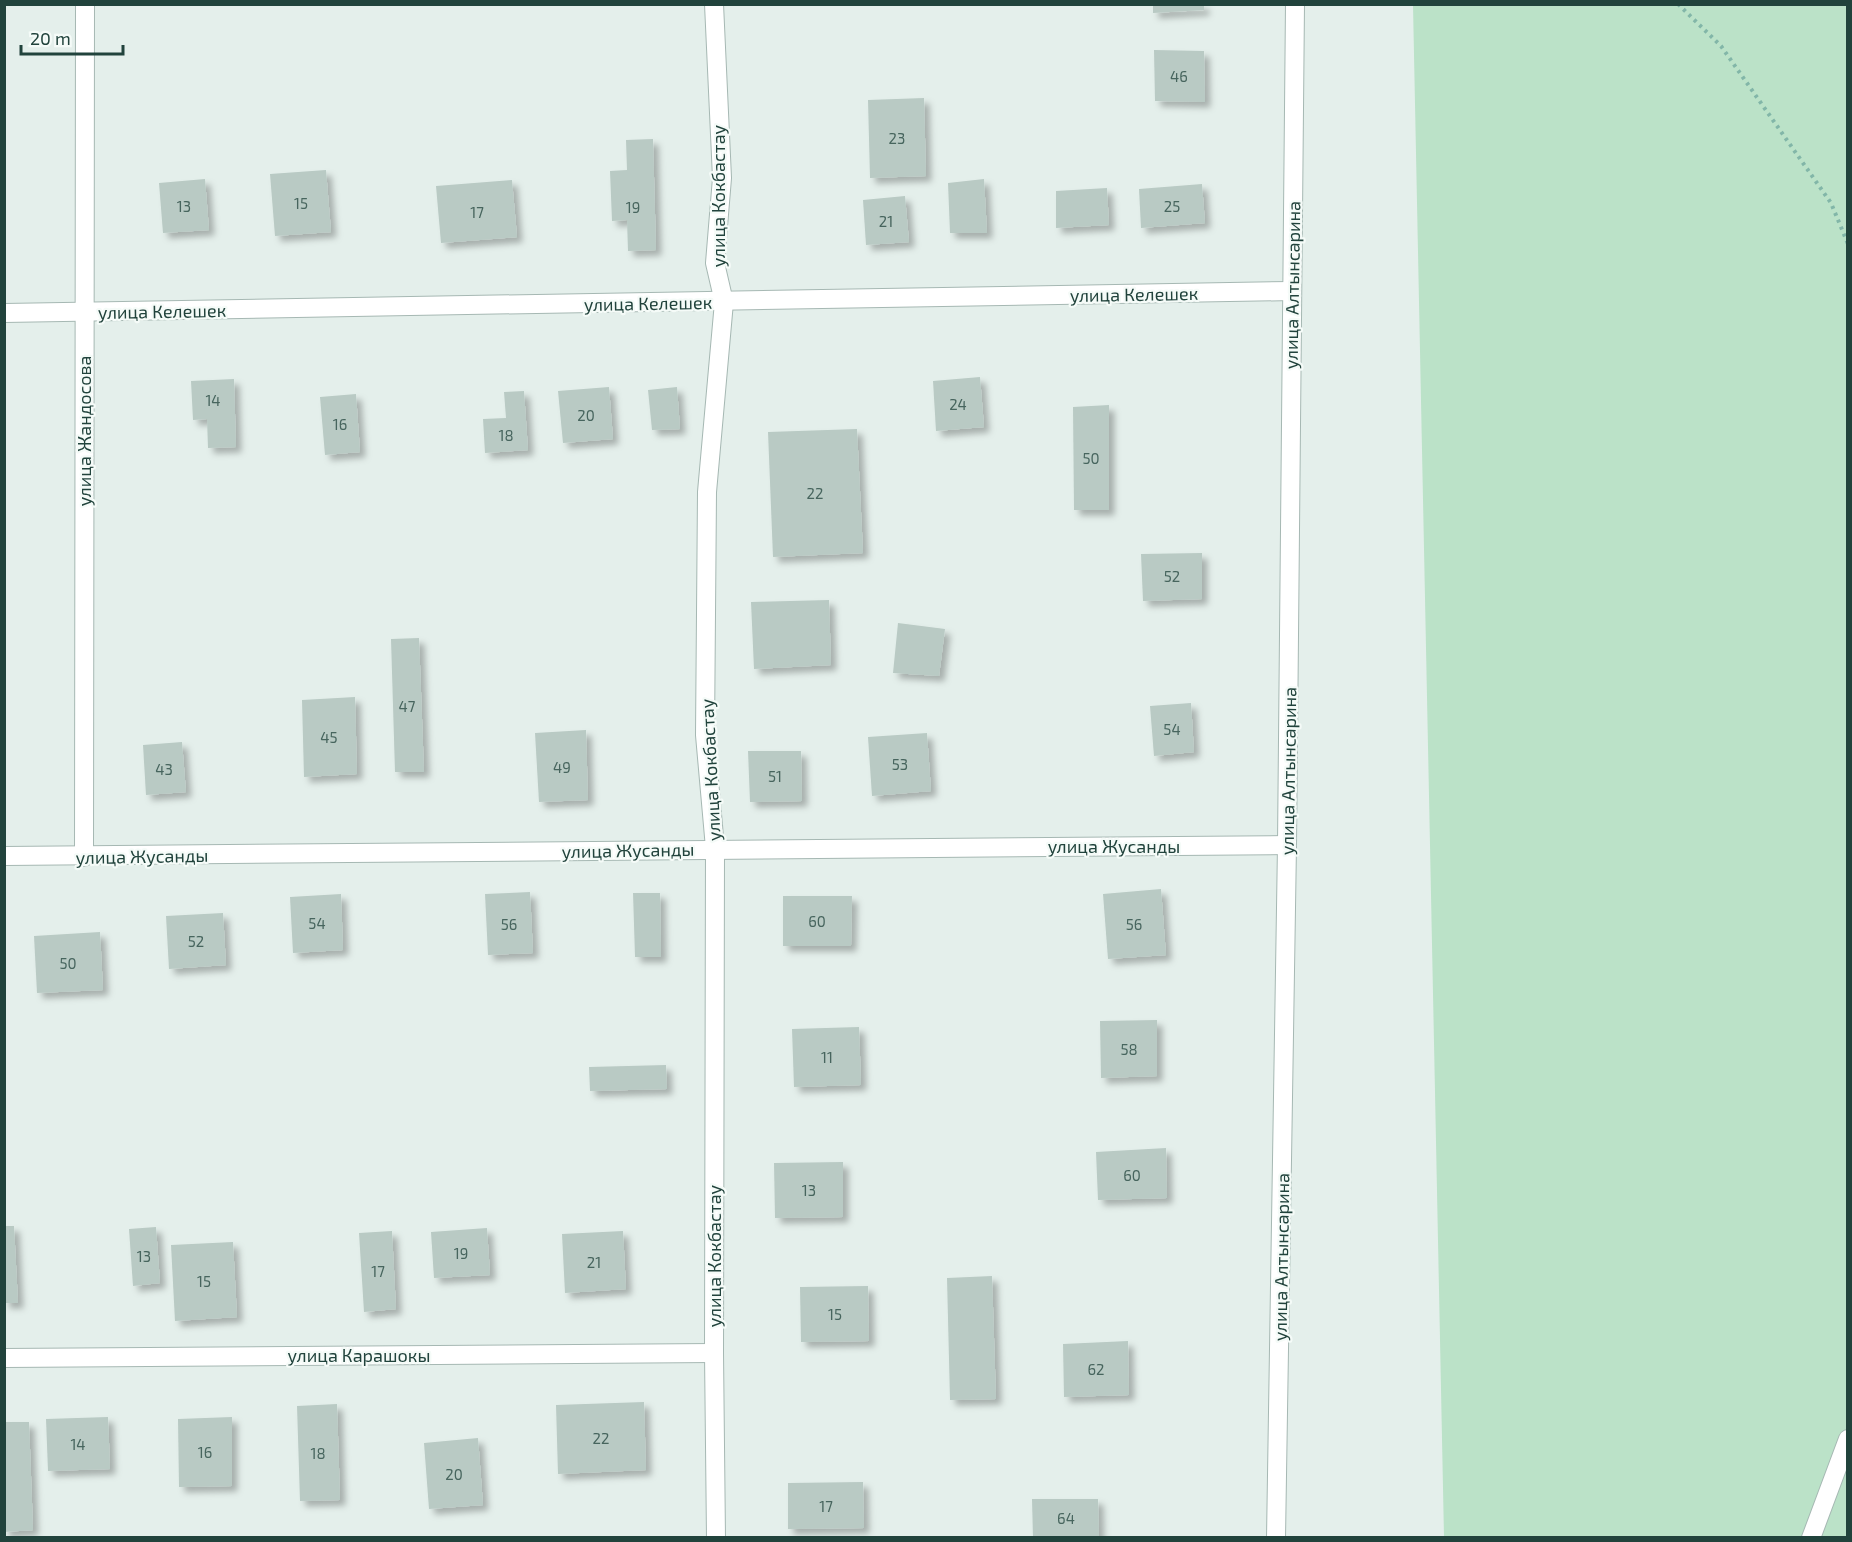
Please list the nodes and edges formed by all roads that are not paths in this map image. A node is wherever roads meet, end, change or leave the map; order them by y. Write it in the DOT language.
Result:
graph roads {
  1 [pos="85,4"];
  2 [pos="714,4"];
  3 [pos="1295,4"];
  4 [pos="1292,291"];
  5 [pos="724,302"];
  6 [pos="84,312"];
  7 [pos="4,313"];
  8 [pos="1287,845"];
  9 [pos="715,848"];
  10 [pos="4,856"];
  11 [pos="84,857"];
  12 [pos="714,1353"];
  13 [pos="4,1358"];
  14 [pos="1848,1439"];
  15 [pos="716,1538"];
  16 [pos="1276,1538"];
  17 [pos="1811,1538"];
  1 -- 6 [label="street, улица Жандосова"];
  2 -- 5 [label="street, улица Кокбастау"];
  3 -- 4 [label="street, улица Алтынсарина"];
  4 -- 5 [label="street, улица Келешек"];
  4 -- 8 [label="street, улица Алтынсарина"];
  5 -- 6 [label="street, улица Келешек"];
  5 -- 9 [label="street, улица Кокбастау"];
  6 -- 7 [label="street, улица Келешек"];
  6 -- 11 [label="street, улица Жандосова"];
  8 -- 9 [label="street, улица Жусанды"];
  8 -- 16 [label="street, улица Алтынсарина"];
  9 -- 11 [label="street, улица Жусанды"];
  9 -- 12 [label="street, улица Кокбастау"];
  10 -- 11 [label="street, улица Жусанды"];
  12 -- 13 [label="street, улица Карашокы"];
  12 -- 15 [label="street, улица Кокбастау"];
  14 -- 17 [label="street"];
}
